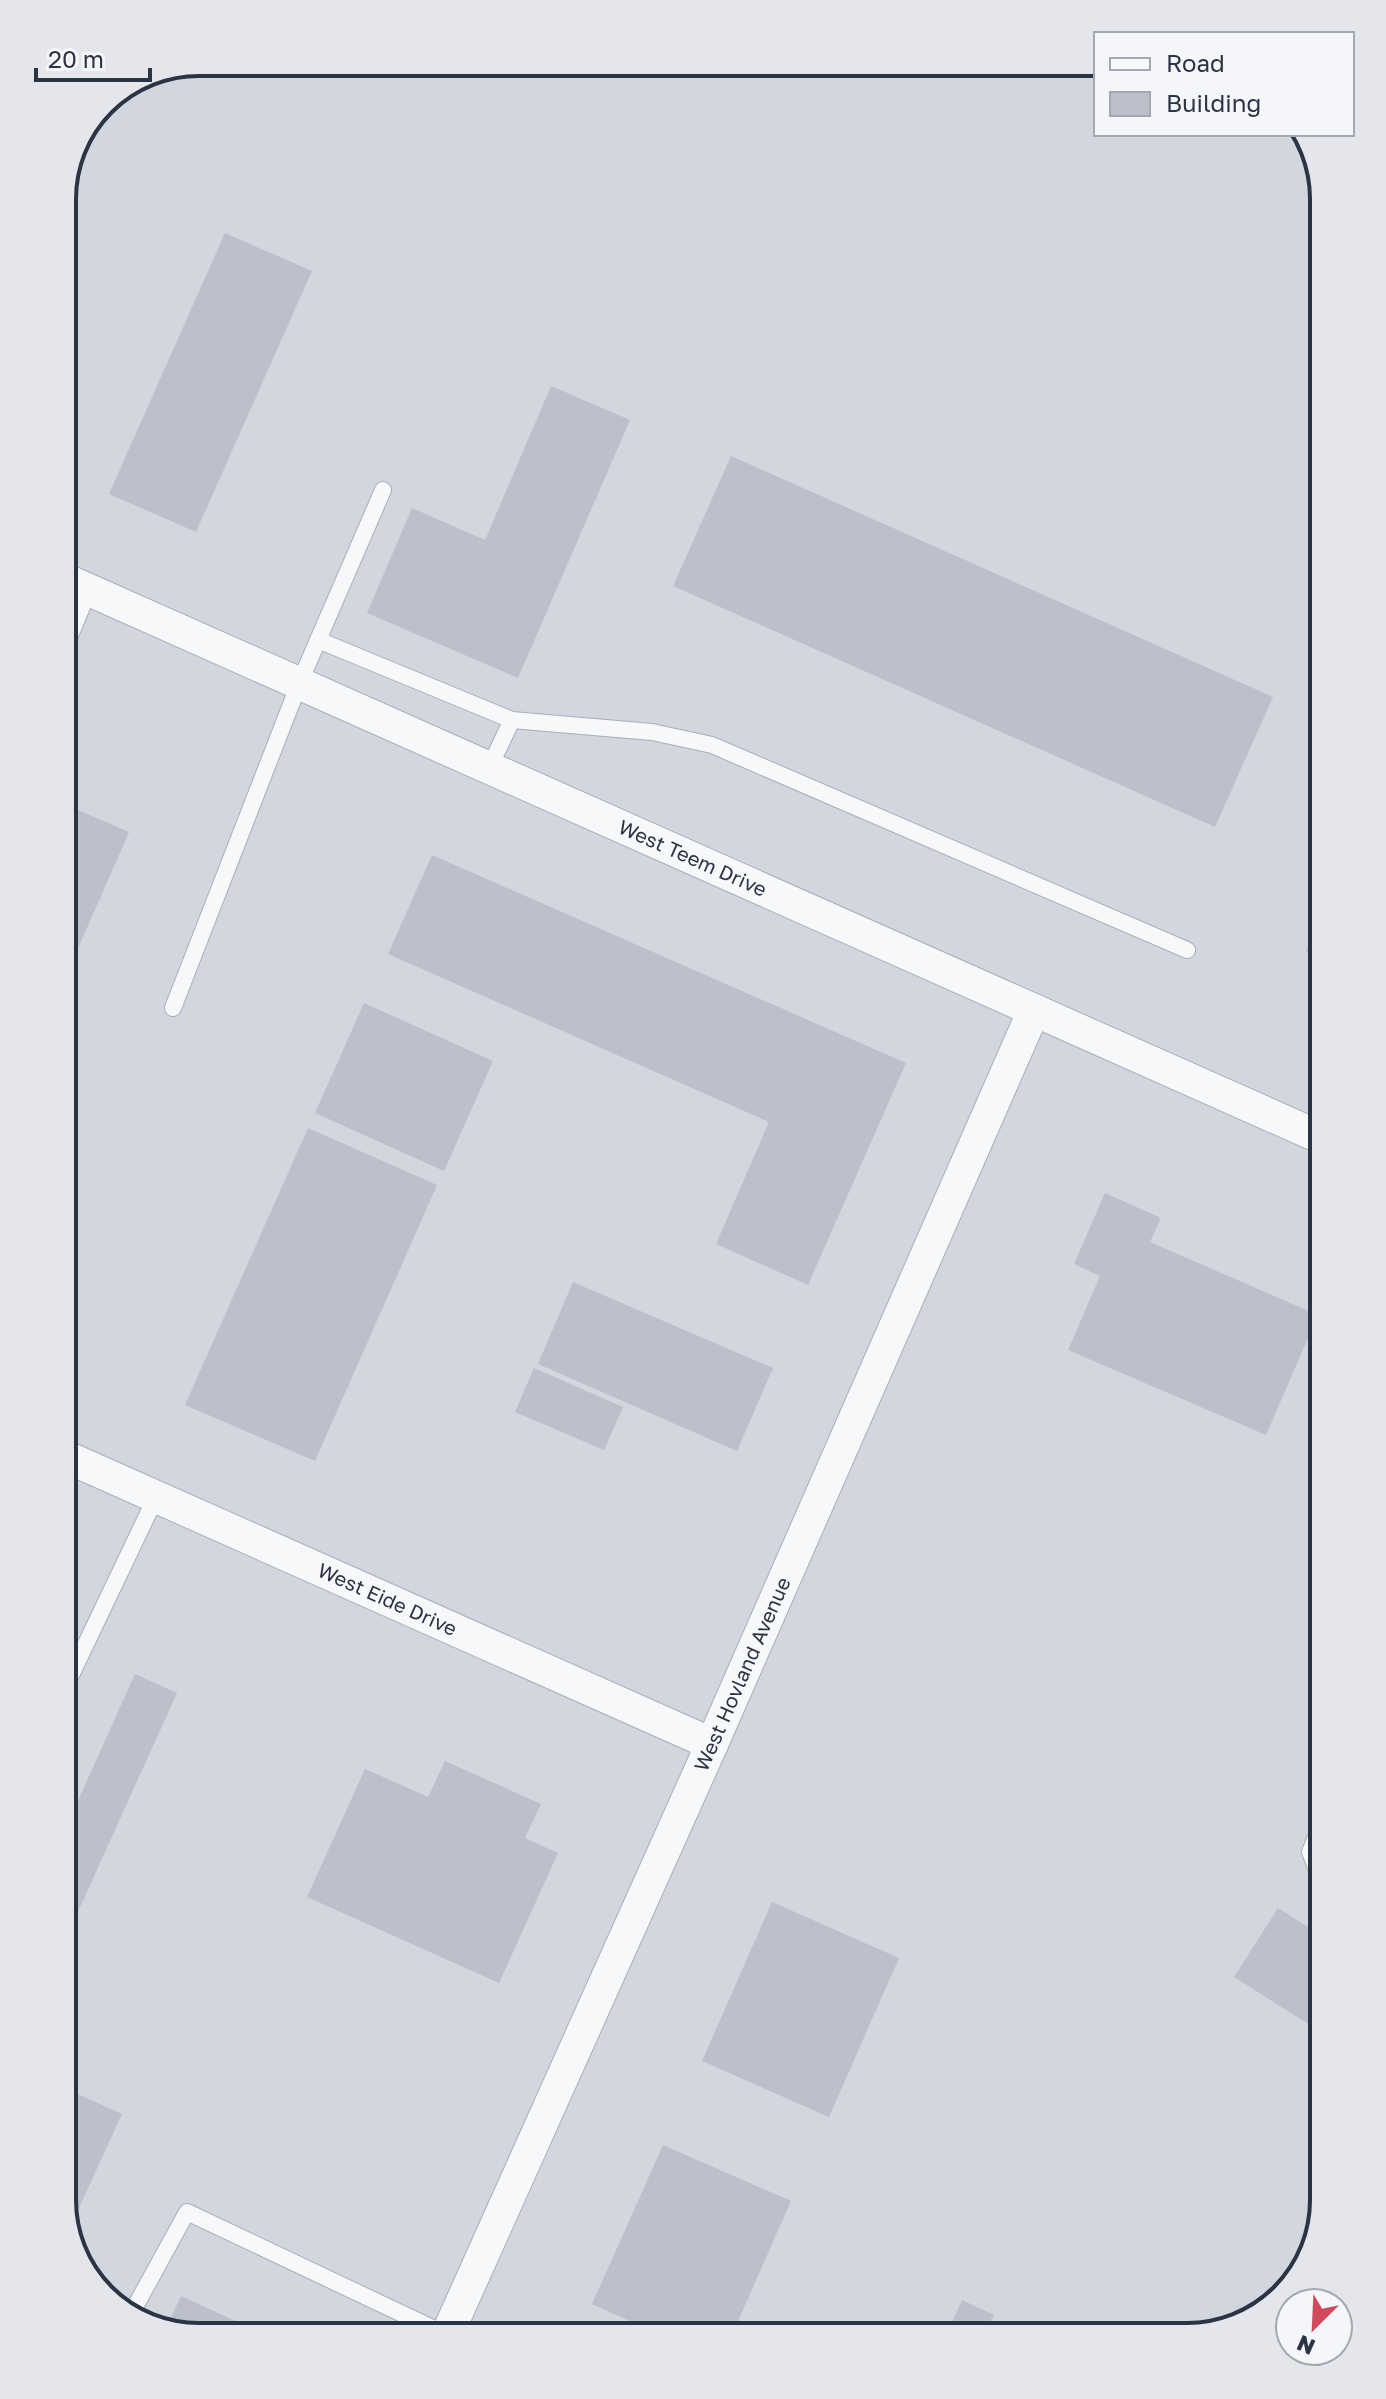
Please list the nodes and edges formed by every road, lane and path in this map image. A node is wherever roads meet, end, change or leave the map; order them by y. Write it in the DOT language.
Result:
graph roads {
  1 [pos="383,490"];
  2 [pos="76,584"];
  3 [pos="318,640"];
  4 [pos="299,684"];
  5 [pos="512,720"];
  6 [pos="490,766"];
  7 [pos="1187,950"];
  8 [pos="173,1008"];
  9 [pos="1034,1010"];
  10 [pos="1310,1133"];
  11 [pos="76,1461"];
  12 [pos="156,1497"];
  13 [pos="76,1665"];
  14 [pos="712,1744"];
  15 [pos="136,2305"];
  16 [pos="420,2323"];
  17 [pos="453,2323"];
  1 -- 3 [label="lane"];
  2 -- 4 [label="street, West Teem Drive"];
  3 -- 4 [label="lane"];
  3 -- 5 [label="lane"];
  4 -- 6 [label="street, West Teem Drive"];
  4 -- 8 [label="lane"];
  5 -- 6 [label="lane"];
  5 -- 7 [label="lane"];
  6 -- 9 [label="street, West Teem Drive"];
  9 -- 10 [label="street, West Teem Drive"];
  9 -- 14 [label="street, West Hovland Avenue"];
  11 -- 12 [label="street, West Eide Drive"];
  12 -- 13 [label="lane"];
  12 -- 14 [label="street, West Eide Drive"];
  14 -- 17 [label="street, West Hovland Avenue"];
  15 -- 16 [label="lane"];
}
